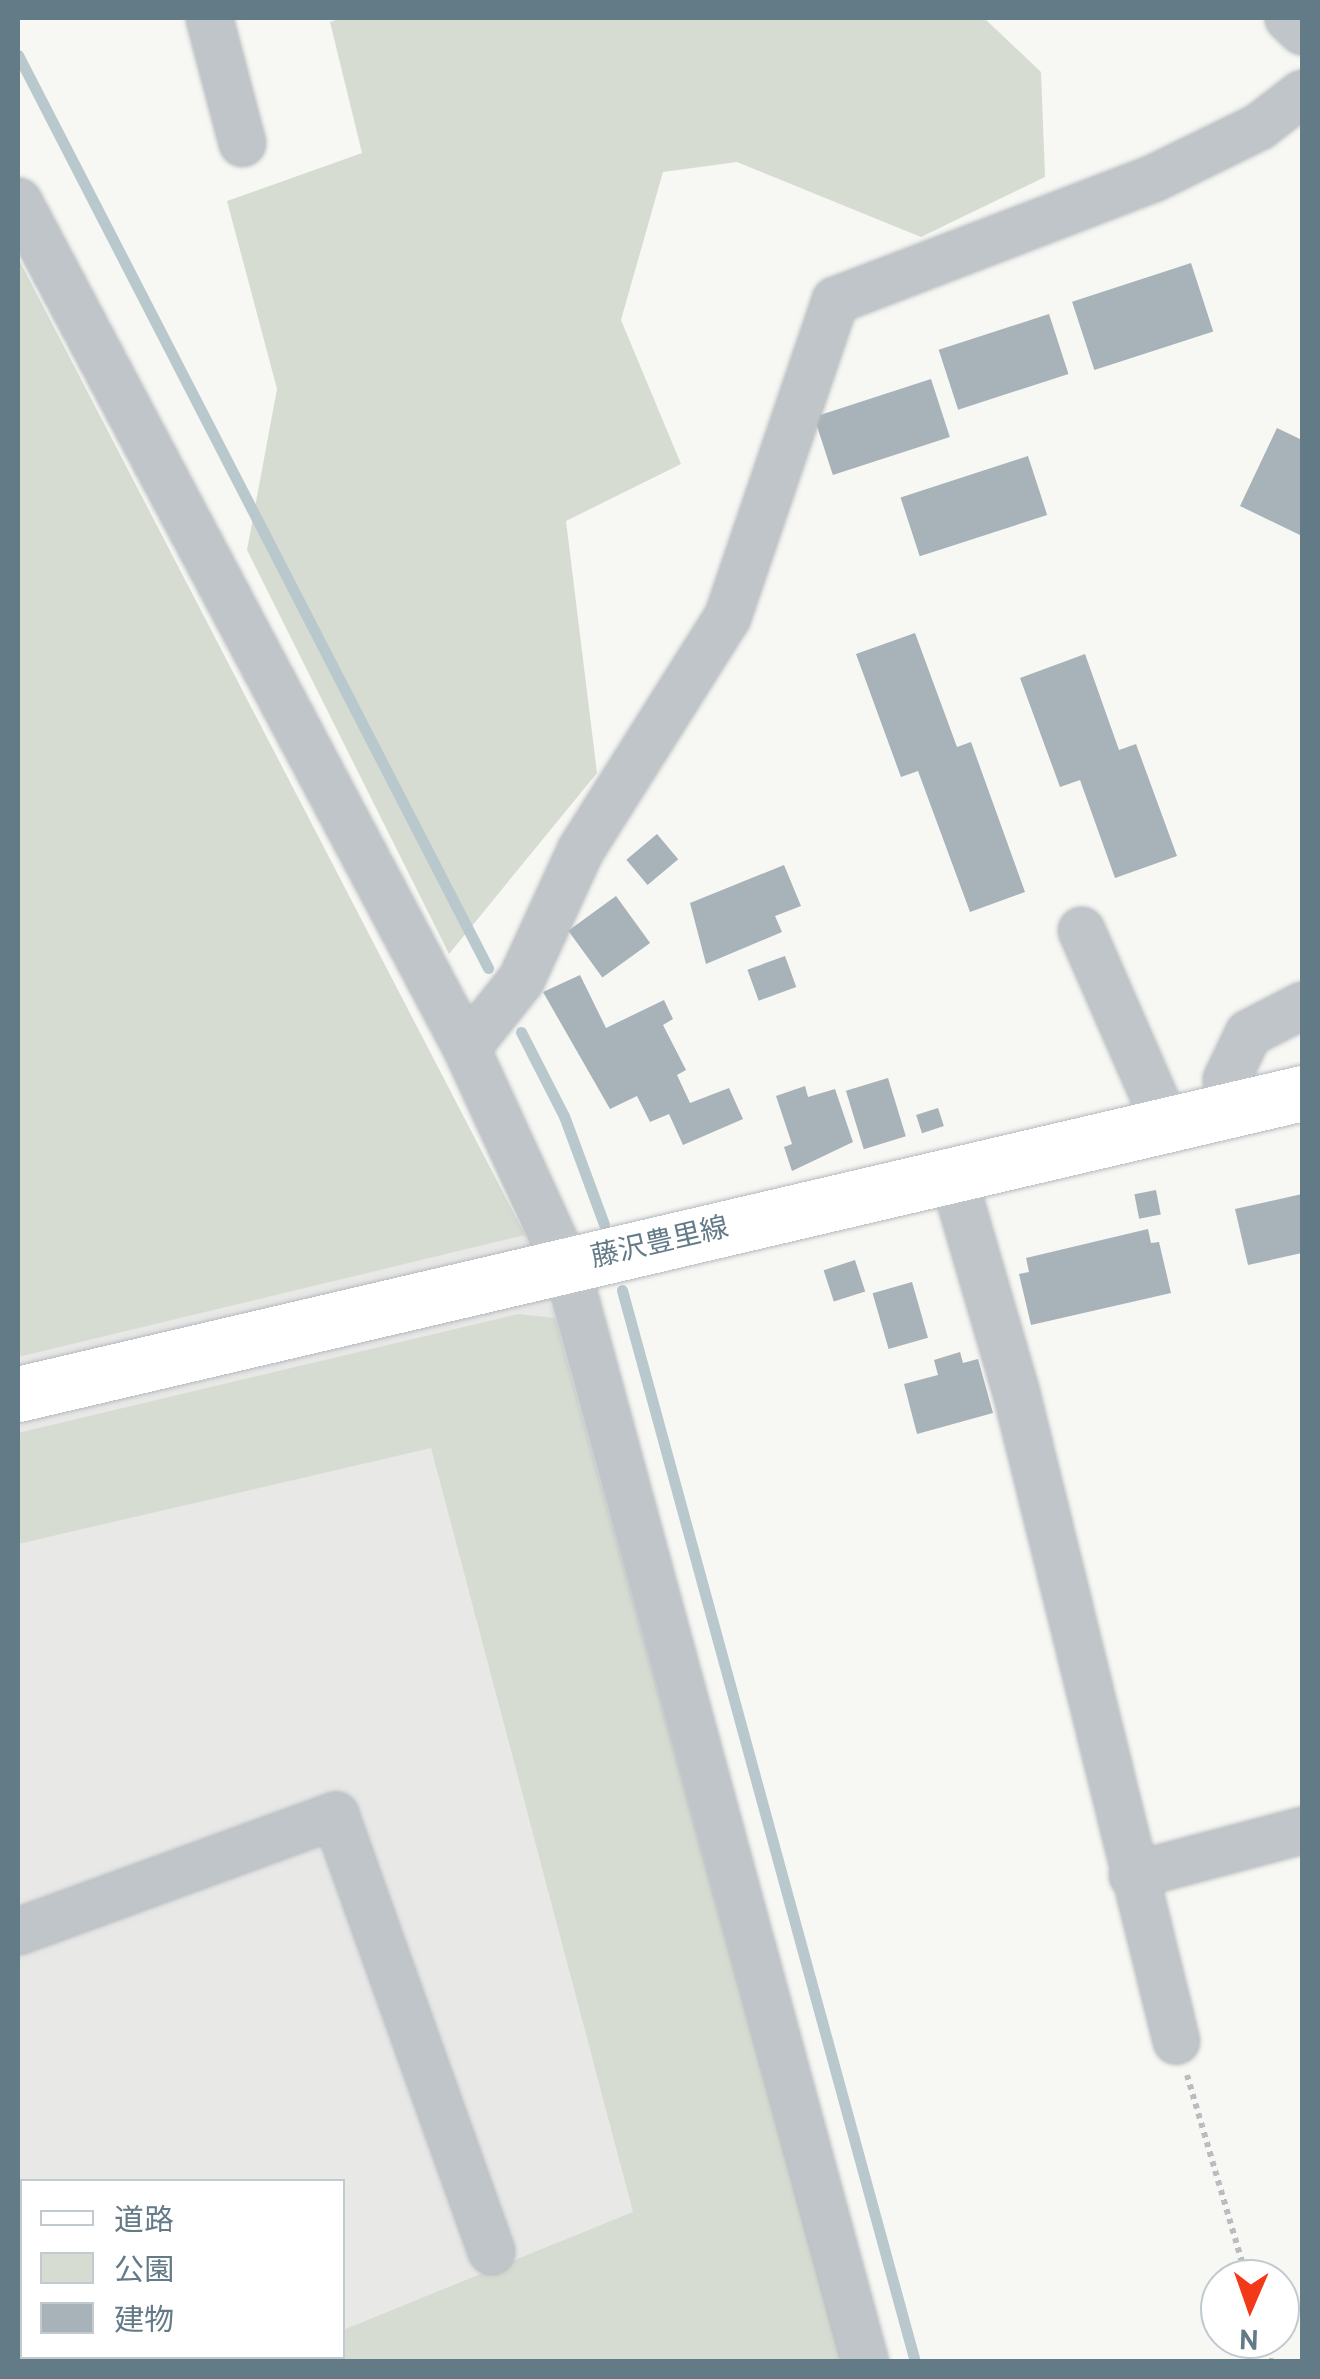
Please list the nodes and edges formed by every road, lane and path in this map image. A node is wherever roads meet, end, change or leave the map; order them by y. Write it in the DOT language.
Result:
graph roads {
  1 [pos="209,18"];
  2 [pos="1288,18"];
  3 [pos="1302,30"];
  4 [pos="1302,92"];
  5 [pos="242,143"];
  6 [pos="18,201"];
  7 [pos="1080,930"];
  8 [pos="1302,1005"];
  9 [pos="466,1048"];
  10 [pos="1302,1093"];
  11 [pos="1235,1109"];
  12 [pos="1166,1125"];
  13 [pos="952,1174"];
  14 [pos="566,1266"];
  15 [pos="18,1394"];
  16 [pos="1302,1830"];
  17 [pos="1132,1875"];
  18 [pos="18,1931"];
  19 [pos="1176,2040"];
  20 [pos="491,2251"];
  21 [pos="1241,2259"];
  22 [pos="865,2362"];
  1 -- 5 [label="street"];
  2 -- 3 [label="street"];
  4 -- 9 [label="street"];
  6 -- 9 [label="street"];
  7 -- 12 [label="street"];
  8 -- 11 [label="street"];
  9 -- 14 [label="street"];
  10 -- 11 [label="main road, 藤沢豊里線"];
  11 -- 12 [label="main road, 藤沢豊里線"];
  12 -- 13 [label="main road, 藤沢豊里線"];
  13 -- 14 [label="main road, 藤沢豊里線"];
  13 -- 17 [label="street"];
  14 -- 15 [label="main road, 藤沢豊里線"];
  14 -- 22 [label="street"];
  16 -- 17 [label="street"];
  17 -- 19 [label="street"];
  18 -- 20 [label="street"];
  19 -- 21 [label="path"];
}
